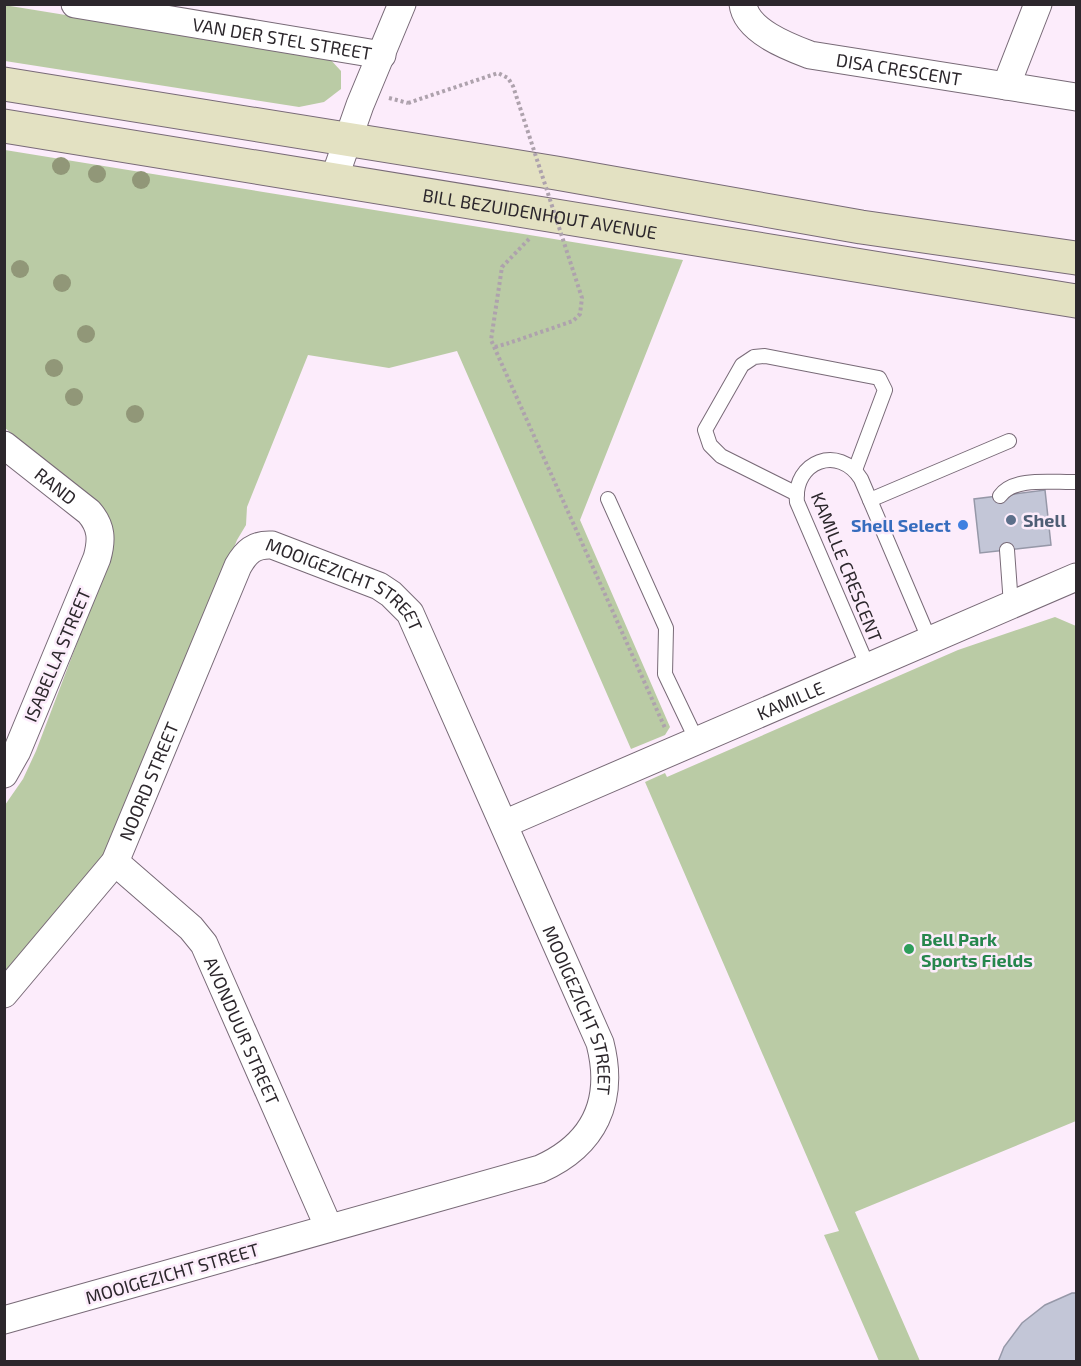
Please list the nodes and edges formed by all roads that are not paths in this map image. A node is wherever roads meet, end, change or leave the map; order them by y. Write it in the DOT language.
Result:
graph roads {
  1 [pos="75,4"];
  2 [pos="402,4"];
  3 [pos="743,4"];
  4 [pos="1038,4"];
  5 [pos="172,13"];
  6 [pos="382,55"];
  7 [pos="4,84"];
  8 [pos="1006,86"];
  9 [pos="1077,97"];
  10 [pos="4,126"];
  11 [pos="347,140"];
  12 [pos="334,179"];
  13 [pos="1077,258"];
  14 [pos="1077,301"];
  15 [pos="1009,441"];
  16 [pos="4,445"];
  17 [pos="855,470"];
  18 [pos="1077,482"];
  19 [pos="796,494"];
  20 [pos="1000,496"];
  21 [pos="608,499"];
  22 [pos="870,500"];
  23 [pos="100,533"];
  24 [pos="254,547"];
  25 [pos="1007,550"];
  26 [pos="1077,577"];
  27 [pos="1011,605"];
  28 [pos="930,640"];
  29 [pos="868,667"];
  30 [pos="686,746"];
  31 [pos="4,774"];
  32 [pos="504,824"];
  33 [pos="115,862"];
  34 [pos="4,994"];
  35 [pos="329,1228"];
  36 [pos="4,1320"];
  1 -- 5 [label="street, VAN DER STEL STREET"];
  2 -- 6 [label="street"];
  3 -- 8 [label="street, DISA CRESCENT"];
  4 -- 8 [label="street"];
  5 -- 6 [label="street, VAN DER STEL STREET"];
  6 -- 11 [label="street"];
  7 -- 11 [label="main road"];
  8 -- 9 [label="street, DISA CRESCENT"];
  10 -- 12 [label="main road, BILL BEZUIDENHOUT AVENUE"];
  11 -- 12 [label="street"];
  11 -- 13 [label="main road"];
  12 -- 14 [label="main road, BILL BEZUIDENHOUT AVENUE"];
  15 -- 22 [label="lane"];
  16 -- 23 [label="street, RAND"];
  17 -- 19 [label="lane, KAMILLE CRESCENT"];
  17 -- 19 [label="lane"];
  17 -- 22 [label="lane"];
  18 -- 20 [label="lane"];
  19 -- 29 [label="lane, KAMILLE CRESCENT"];
  21 -- 30 [label="lane"];
  22 -- 28 [label="lane"];
  23 -- 31 [label="street, ISABELLA STREET"];
  24 -- 32 [label="street, MOOIGEZICHT STREET"];
  24 -- 33 [label="street, NOORD STREET"];
  25 -- 27 [label="lane"];
  26 -- 27 [label="street, KAMILLE"];
  27 -- 28 [label="street, KAMILLE"];
  28 -- 29 [label="street, KAMILLE"];
  29 -- 30 [label="street, KAMILLE"];
  30 -- 32 [label="street, KAMILLE"];
  32 -- 35 [label="street, MOOIGEZICHT STREET"];
  33 -- 34 [label="street, NOORD STREET"];
  33 -- 35 [label="street, AVONDUUR STREET"];
  35 -- 36 [label="street, MOOIGEZICHT STREET"];
}
